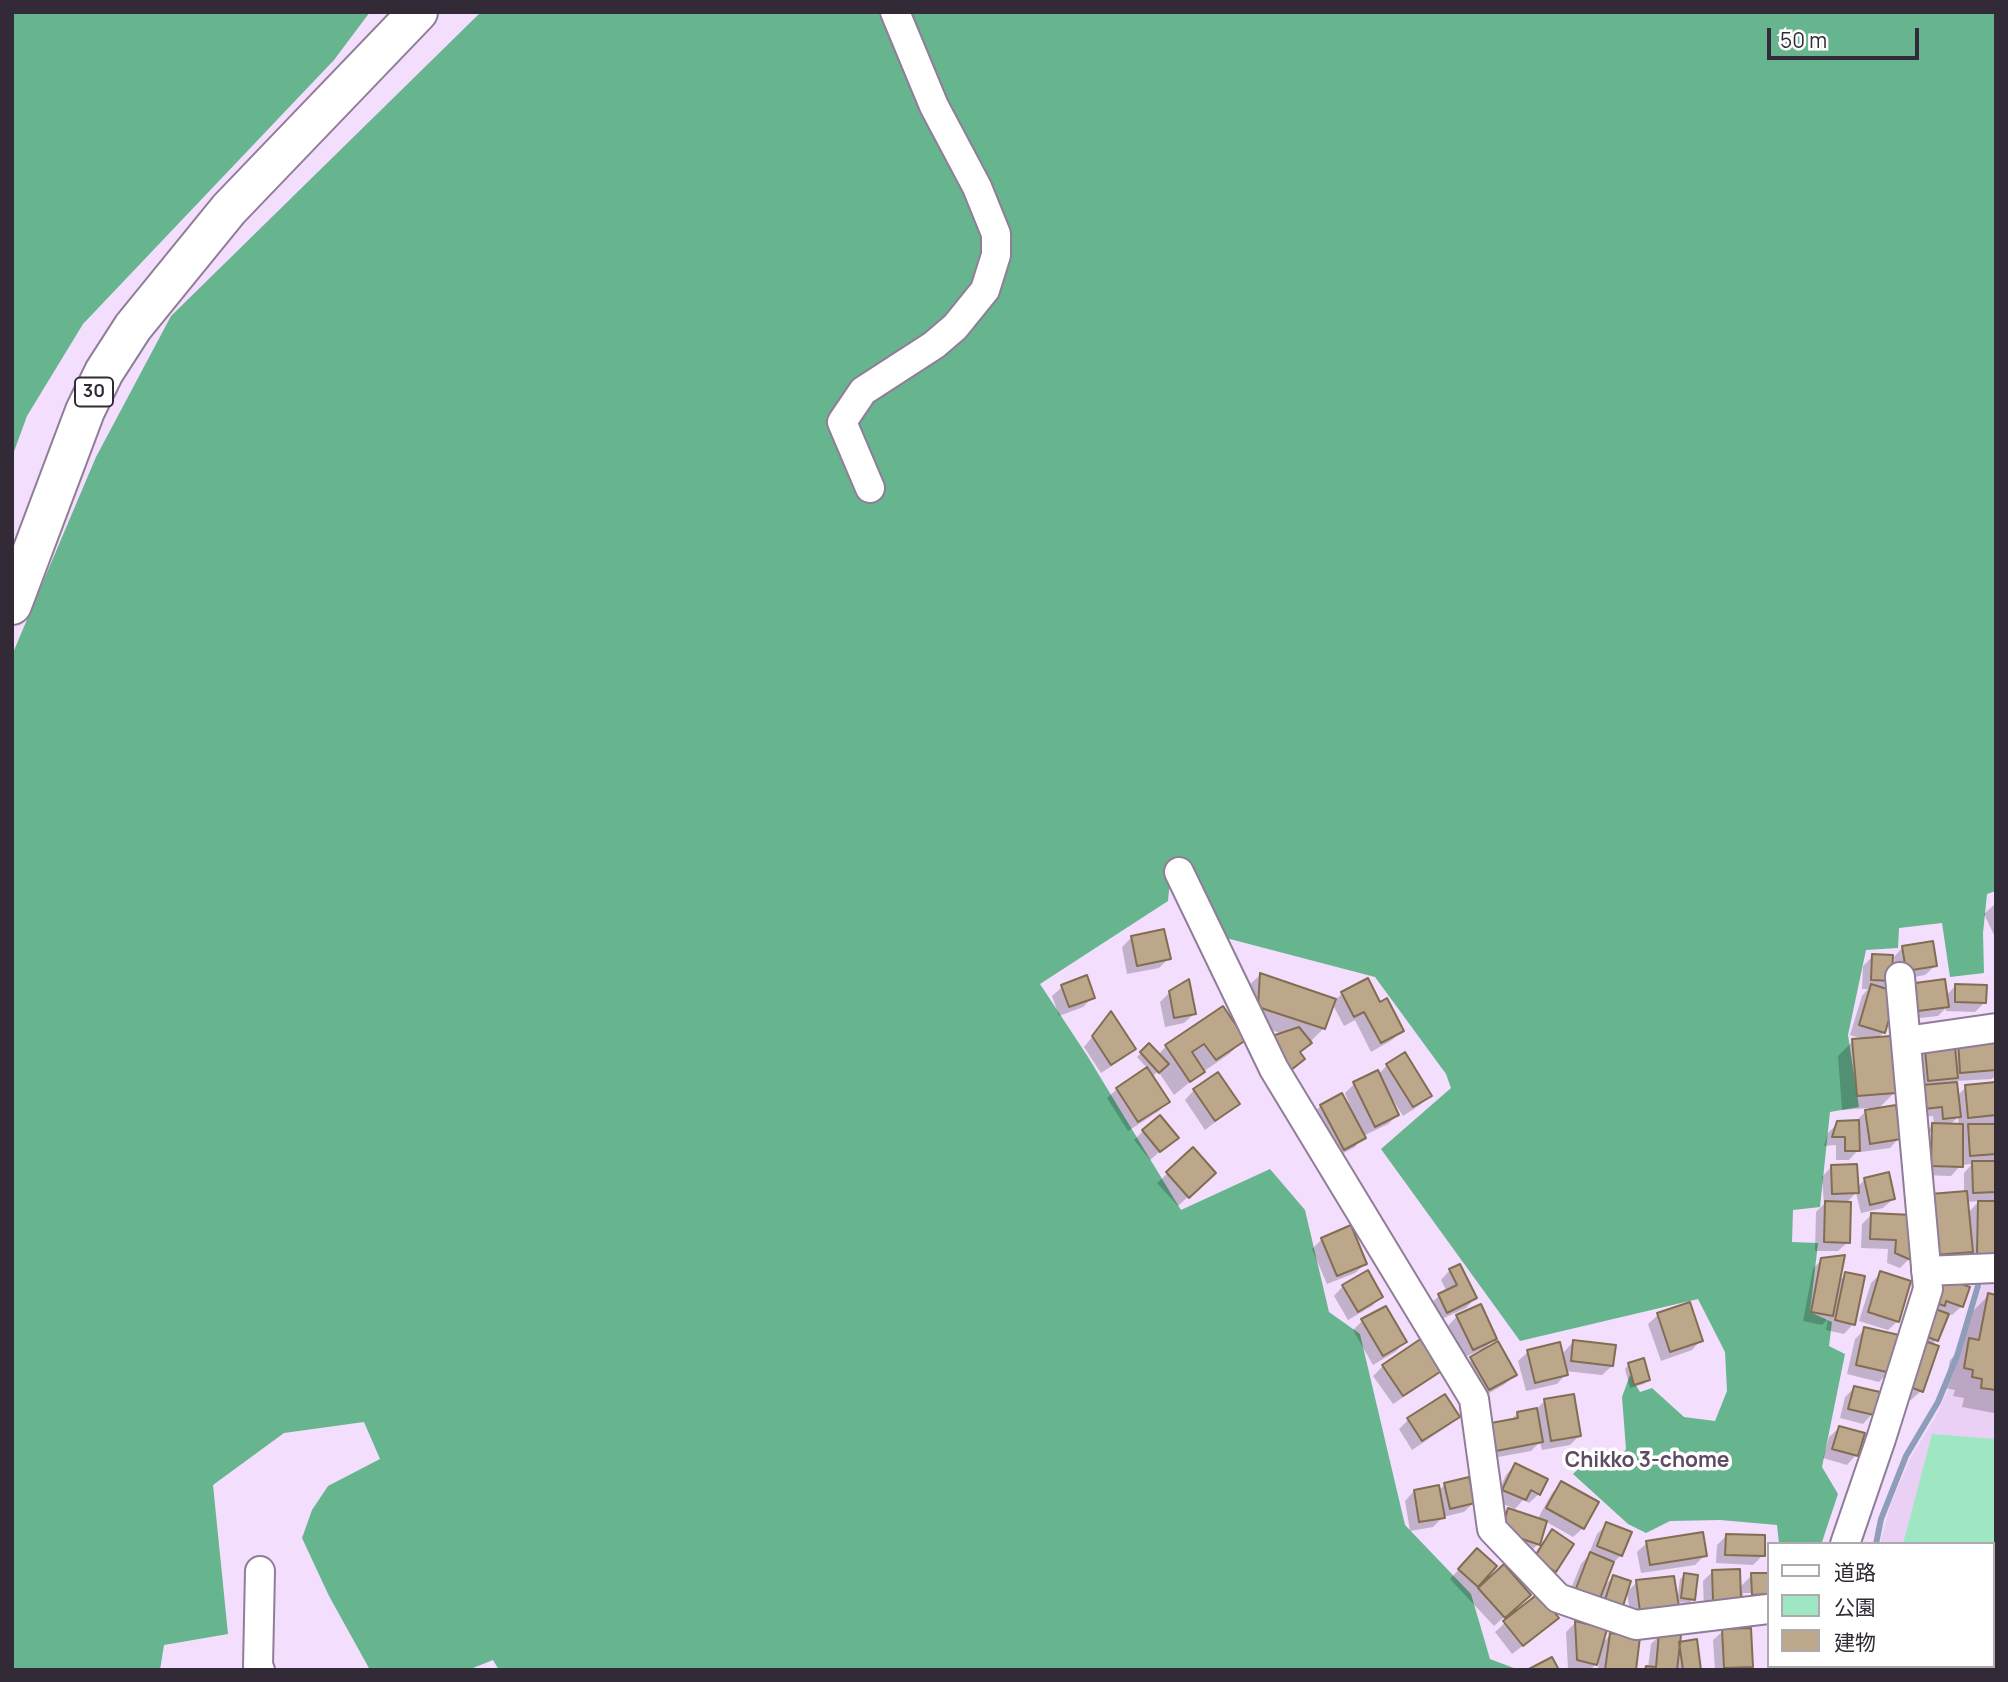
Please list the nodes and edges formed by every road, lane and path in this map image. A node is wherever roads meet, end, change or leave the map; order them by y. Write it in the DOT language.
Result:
graph roads {
  1 [pos="418,12"];
  2 [pos="895,12"];
  3 [pos="229,209"];
  4 [pos="870,488"];
  5 [pos="12,539"];
  6 [pos="12,606"];
  7 [pos="1179,872"];
  8 [pos="1900,977"];
  9 [pos="1996,1028"];
  10 [pos="1906,1041"];
  11 [pos="1996,1268"];
  12 [pos="1926,1271"];
  13 [pos="1846,1542"];
  14 [pos="260,1571"];
  15 [pos="1766,1609"];
  16 [pos="260,1670"];
  1 -- 3 [label="highway, 30"];
  2 -- 4 [label="street"];
  3 -- 5 [label="highway, 30"];
  3 -- 6 [label="highway, 30"];
  7 -- 15 [label="street"];
  8 -- 10 [label="street"];
  9 -- 10 [label="street"];
  10 -- 12 [label="street"];
  11 -- 12 [label="street"];
  12 -- 13 [label="street"];
  14 -- 16 [label="street"];
}
